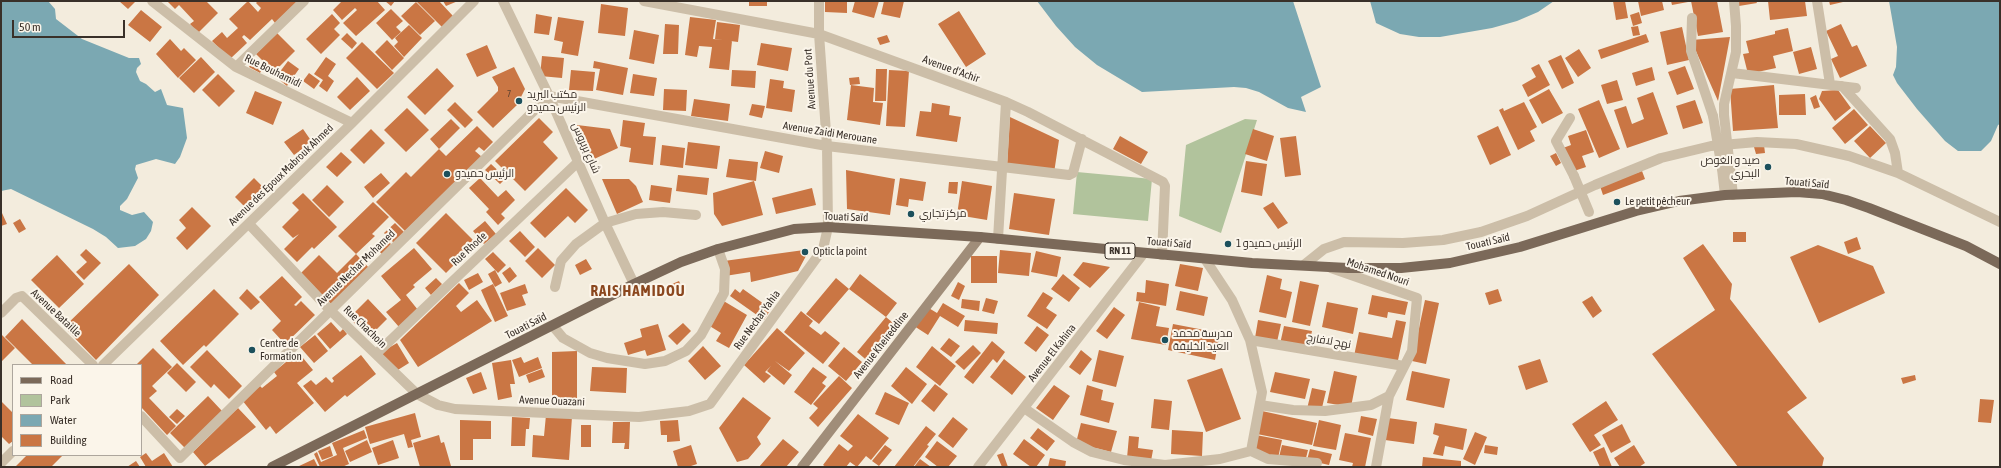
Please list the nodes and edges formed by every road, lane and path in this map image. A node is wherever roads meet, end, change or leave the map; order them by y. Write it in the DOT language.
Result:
graph roads {
  1 [pos="152,1"];
  2 [pos="304,1"];
  3 [pos="474,1"];
  4 [pos="503,1"];
  5 [pos="644,1"];
  6 [pos="819,1"];
  7 [pos="1734,1"];
  8 [pos="1817,1"];
  9 [pos="1692,18"];
  10 [pos="818,34"];
  11 [pos="236,67"];
  12 [pos="1732,74"];
  13 [pos="1830,84"];
  14 [pos="1842,86"];
  15 [pos="1856,88"];
  16 [pos="550,96"];
  17 [pos="1006,102"];
  18 [pos="1718,116"];
  19 [pos="1570,118"];
  20 [pos="352,123"];
  21 [pos="1082,139"];
  22 [pos="827,146"];
  23 [pos="578,162"];
  24 [pos="1002,167"];
  25 [pos="1898,173"];
  26 [pos="1729,195"];
  27 [pos="696,216"];
  28 [pos="2000,222"];
  29 [pos="605,223"];
  30 [pos="249,224"];
  31 [pos="1593,224"];
  32 [pos="828,228"];
  33 [pos="980,237"];
  34 [pos="998,239"];
  35 [pos="718,249"];
  36 [pos="1144,253"];
  37 [pos="1162,255"];
  38 [pos="1205,259"];
  39 [pos="2000,264"];
  40 [pos="1304,265"];
  41 [pos="1325,266"];
  42 [pos="634,284"];
  43 [pos="555,287"];
  44 [pos="330,310"];
  45 [pos="1,313"];
  46 [pos="553,326"];
  47 [pos="1250,340"];
  48 [pos="376,354"];
  49 [pos="92,364"];
  50 [pos="105,364"];
  51 [pos="1404,366"];
  52 [pos="417,394"];
  53 [pos="1389,396"];
  54 [pos="1260,405"];
  55 [pos="1024,408"];
  56 [pos="689,411"];
  57 [pos="142,417"];
  58 [pos="1251,451"];
  59 [pos="12,452"];
  60 [pos="1,463"];
  61 [pos="1317,463"];
  62 [pos="272,467"];
  63 [pos="802,467"];
  64 [pos="978,467"];
  65 [pos="1376,467"];
  1 -- 11 [label="street, Rue Bouhamidi"];
  2 -- 11 [label="street"];
  3 -- 20 [label="street, Avenue des Epoux Mabrouk Ahmed"];
  4 -- 16 [label="street, شارع بربروس"];
  5 -- 10 [label="street, Avenue d'Achir"];
  6 -- 10 [label="street, Avenue du Port"];
  7 -- 12 [label="street"];
  8 -- 13 [label="street"];
  9 -- 18 [label="street"];
  10 -- 17 [label="street, Avenue d'Achir"];
  10 -- 22 [label="street, Avenue du Port"];
  11 -- 20 [label="street, Rue Bouhamidi"];
  12 -- 13 [label="street"];
  12 -- 18 [label="street"];
  13 -- 14 [label="street"];
  14 -- 15 [label="street"];
  14 -- 25 [label="street"];
  16 -- 22 [label="street, Avenue Zaidi Merouane"];
  16 -- 23 [label="street, شارع بربروس"];
  16 -- 44 [label="street, Avenue Nechar Mohamed"];
  17 -- 21 [label="street, Avenue d'Achir"];
  17 -- 24 [label="street"];
  18 -- 26 [label="street, bridge"];
  19 -- 31 [label="street, bridge"];
  20 -- 30 [label="street, Avenue des Epoux Mabrouk Ahmed"];
  21 -- 24 [label="street, Avenue Zaidi Merouane"];
  21 -- 37 [label="street, Avenue d'Achir"];
  22 -- 24 [label="street, Avenue Zaidi Merouane"];
  22 -- 32 [label="street, Avenue du Port"];
  23 -- 29 [label="street, شارع بربروس"];
  23 -- 48 [label="street, Rue Rhode"];
  24 -- 34 [label="street"];
  25 -- 28 [label="street"];
  25 -- 40 [label="street"];
  26 -- 31 [label="main road, Touati Saïd / RN 11"];
  26 -- 39 [label="main road, Touati Saïd / RN 11"];
  27 -- 29 [label="street"];
  29 -- 42 [label="street, شارع بربروس"];
  29 -- 43 [label="street"];
  30 -- 44 [label="street, Rue Chachoin"];
  30 -- 50 [label="street, Avenue des Epoux Mabrouk Ahmed"];
  31 -- 41 [label="main road, Touati Saïd / RN 11"];
  32 -- 33 [label="main road, Touati Saïd / RN 11"];
  32 -- 35 [label="main road, Touati Saïd / RN 11"];
  32 -- 56 [label="street, Rue Nechar Yahia"];
  33 -- 34 [label="main road, Touati Saïd / RN 11"];
  33 -- 63 [label="street, Avenue Kheireddine"];
  34 -- 36 [label="main road, Touati Saïd / RN 11"];
  35 -- 42 [label="main road, Touati Saïd / RN 11"];
  35 -- 46 [label="street"];
  36 -- 37 [label="main road, Touati Saïd / RN 11"];
  36 -- 55 [label="street, Avenue El Kahina"];
  37 -- 38 [label="main road, Touati Saïd / RN 11"];
  38 -- 40 [label="main road, Touati Saïd / RN 11"];
  38 -- 47 [label="street"];
  40 -- 41 [label="main road, Touati Saïd / RN 11"];
  41 -- 51 [label="street, Mohamed Nouri"];
  42 -- 46 [label="main road, Touati Saïd / RN 11"];
  44 -- 48 [label="street, Rue Chachoin"];
  44 -- 57 [label="street, Avenue Nechar Mohamed"];
  45 -- 49 [label="street, Avenue Bataille"];
  46 -- 52 [label="main road, Touati Saïd / RN 11"];
  47 -- 51 [label="street, نهج لافارج"];
  47 -- 54 [label="street"];
  48 -- 52 [label="street, Rue Chachoin"];
  51 -- 53 [label="street, Mohamed Nouri"];
  52 -- 56 [label="street, Avenue Ouazani"];
  52 -- 62 [label="main road, Touati Saïd / RN 11"];
  53 -- 54 [label="street"];
  53 -- 65 [label="street, Mohamed Nouri"];
  54 -- 58 [label="street"];
  55 -- 58 [label="street"];
  55 -- 64 [label="street, Avenue El Kahina"];
  58 -- 61 [label="street"];
  59 -- 60 [label="street"];
}
